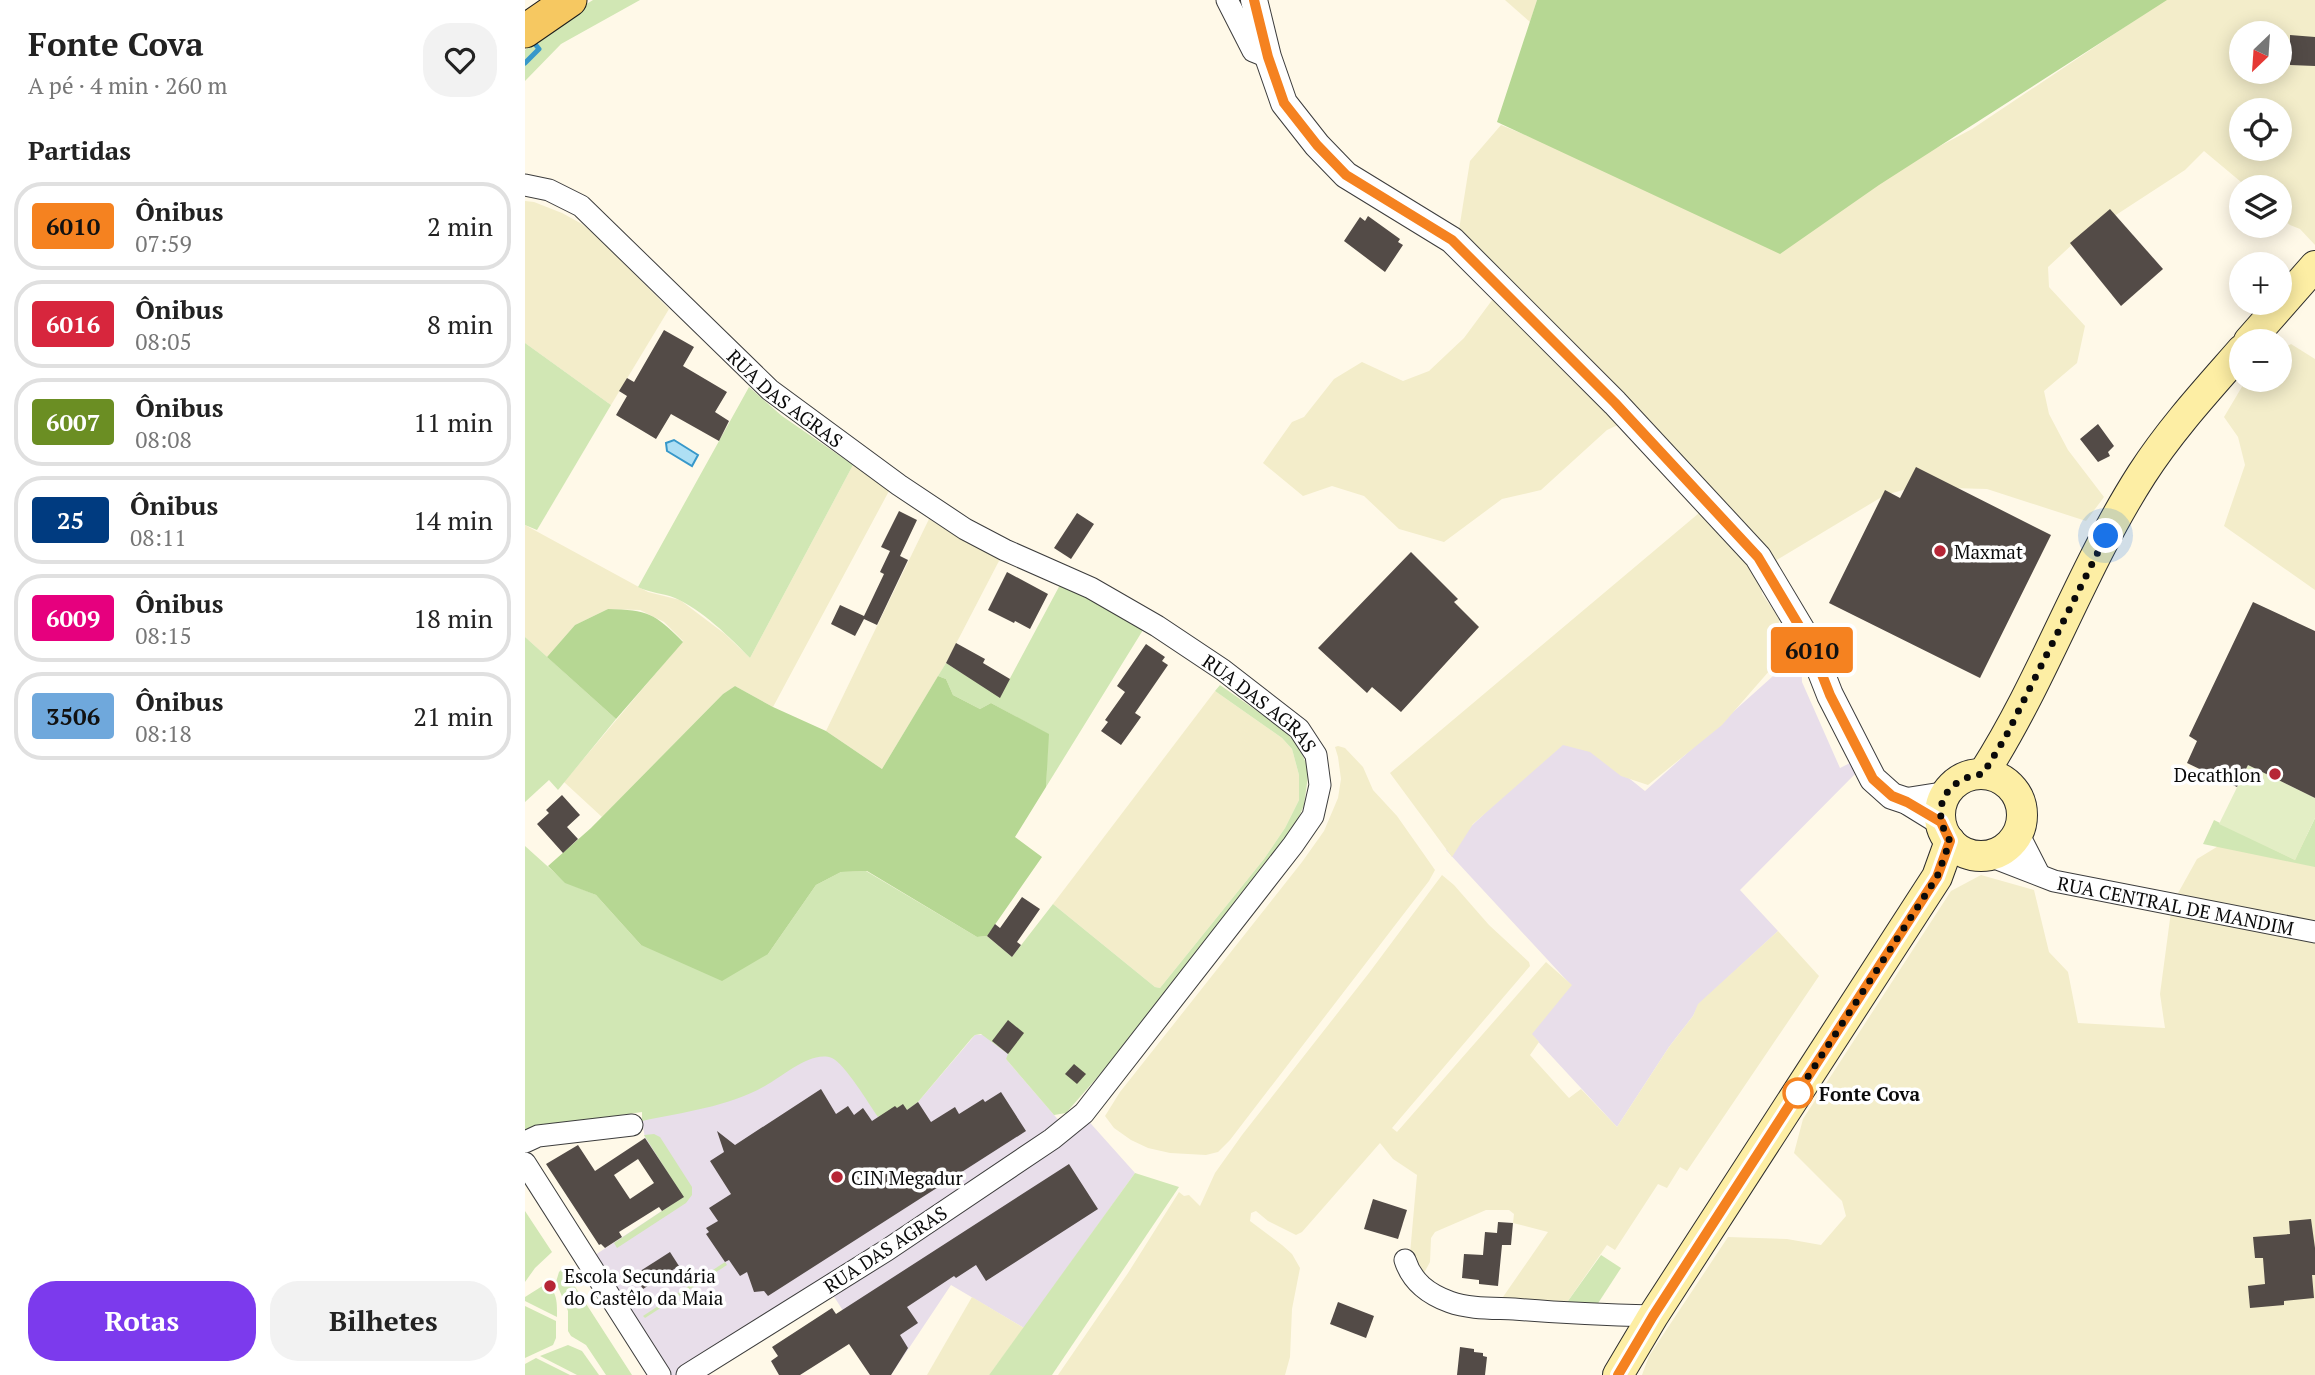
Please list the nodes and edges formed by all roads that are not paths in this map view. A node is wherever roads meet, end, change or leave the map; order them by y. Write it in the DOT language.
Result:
graph roads {
  1 [pos="570,0"];
  2 [pos="1227,0"];
  3 [pos="1254,0"];
  4 [pos="525,31"];
  5 [pos="1268,57"];
  6 [pos="525,185"];
  7 [pos="2315,266"];
  8 [pos="2260,329"];
  9 [pos="2229,365"];
  10 [pos="1996,779"];
  11 [pos="2018,833"];
  12 [pos="1959,834"];
  13 [pos="2039,874"];
  14 [pos="2315,932"];
  15 [pos="632,1125"];
  16 [pos="525,1142"];
  17 [pos="525,1163"];
  18 [pos="1405,1260"];
  19 [pos="1653,1316"];
  20 [pos="660,1375"];
  21 [pos="687,1375"];
  22 [pos="1618,1375"];
  1 -- 4 [label="main road"];
  2 -- 5 [label="street"];
  3 -- 5 [label="street"];
  5 -- 12 [label="street"];
  6 -- 21 [label="street, RUA DAS AGRAS"];
  7 -- 8 [label="main road"];
  9 -- 10 [label="main road"];
  10 -- 11 [label="main road"];
  10 -- 12 [label="main road"];
  11 -- 12 [label="main road"];
  11 -- 13 [label="street, RUA CENTRAL DE MANDIM"];
  12 -- 13 [label="street, RUA CENTRAL DE MANDIM"];
  12 -- 19 [label="main road"];
  13 -- 14 [label="street, RUA CENTRAL DE MANDIM"];
  15 -- 16 [label="street"];
  17 -- 20 [label="street"];
  18 -- 19 [label="street"];
  19 -- 22 [label="main road"];
}
